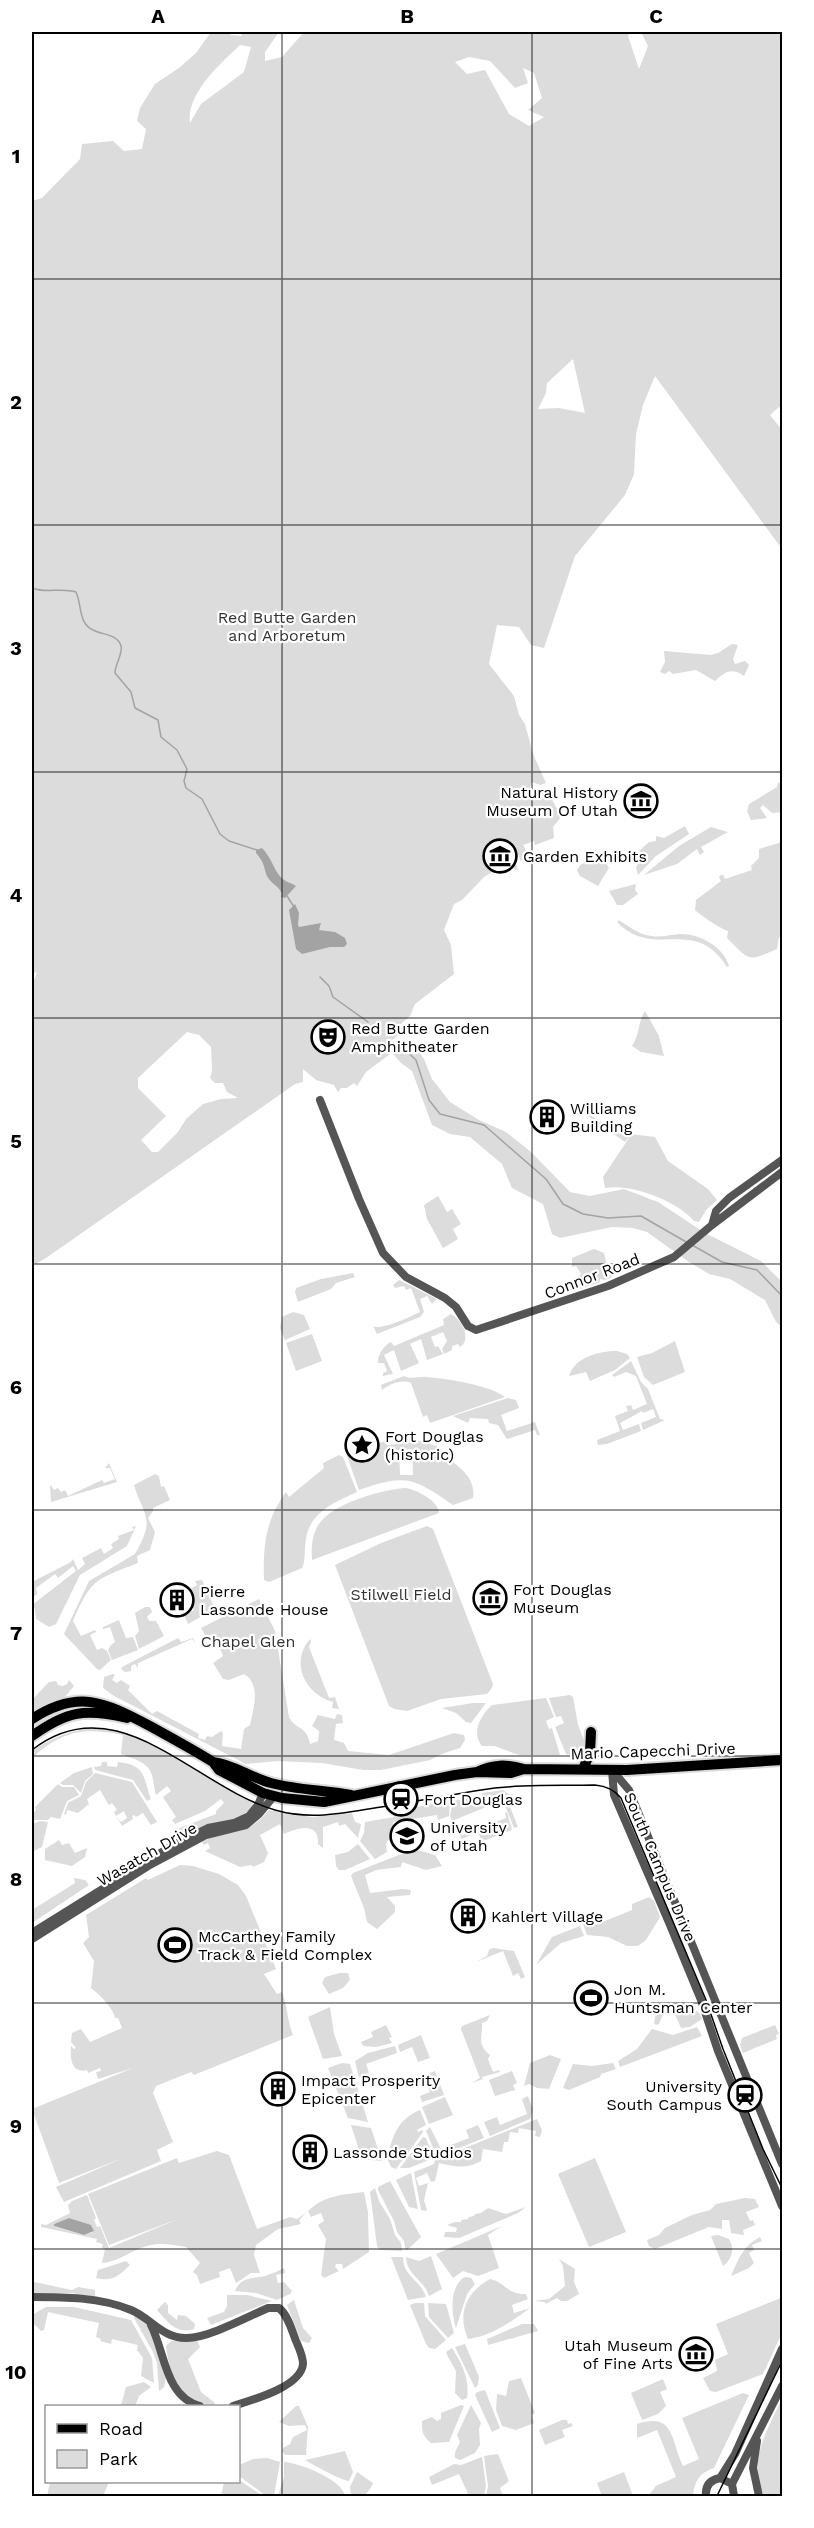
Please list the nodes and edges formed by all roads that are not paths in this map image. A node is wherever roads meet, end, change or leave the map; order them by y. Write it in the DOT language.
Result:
graph roads {
  1 [pos="320,1100"];
  2 [pos="783,1160"];
  3 [pos="783,1173"];
  4 [pos="712,1225"];
  5 [pos="32,1719"];
  6 [pos="140,1721"];
  7 [pos="591,1732"];
  8 [pos="32,1736"];
  9 [pos="783,1760"];
  10 [pos="213,1762"];
  11 [pos="524,1768"];
  12 [pos="583,1769"];
  13 [pos="612,1770"];
  14 [pos="477,1772"];
  15 [pos="263,1792"];
  16 [pos="346,1794"];
  17 [pos="274,1796"];
  18 [pos="32,1933"];
  19 [pos="32,1940"];
  20 [pos="783,2164"];
  21 [pos="783,2206"];
  22 [pos="32,2297"];
  23 [pos="149,2321"];
  24 [pos="183,2338"];
  25 [pos="783,2349"];
  26 [pos="164,2356"];
  27 [pos="783,2386"];
  28 [pos="197,2405"];
  29 [pos="236,2405"];
  30 [pos="759,2434"];
  31 [pos="720,2478"];
  32 [pos="732,2484"];
  33 [pos="706,2496"];
  34 [pos="734,2496"];
  35 [pos="759,2496"];
  1 -- 4 [label="street, Connor Road"];
  2 -- 4 [label="street"];
  3 -- 4 [label="street, Connor Road"];
  5 -- 6 [label="main road, Mario Capecchi Drive"];
  6 -- 8 [label="main road, Mario Capecchi Drive"];
  6 -- 10 [label="main road, Mario Capecchi Drive"];
  7 -- 12 [label="main road"];
  9 -- 13 [label="main road, Mario Capecchi Drive"];
  10 -- 15 [label="main road, Mario Capecchi Drive"];
  10 -- 16 [label="main road, Mario Capecchi Drive"];
  11 -- 12 [label="main road, Mario Capecchi Drive"];
  11 -- 14 [label="main road, Mario Capecchi Drive"];
  11 -- 14 [label="main road, Mario Capecchi Drive"];
  12 -- 13 [label="main road, Mario Capecchi Drive"];
  13 -- 20 [label="street, South Campus Drive"];
  13 -- 21 [label="street, South Campus Drive"];
  14 -- 16 [label="main road, Mario Capecchi Drive"];
  15 -- 16 [label="main road"];
  15 -- 17 [label="main road, Mario Capecchi Drive"];
  15 -- 18 [label="street, Wasatch Drive"];
  16 -- 17 [label="main road, Mario Capecchi Drive"];
  17 -- 19 [label="street, Wasatch Drive"];
  22 -- 23 [label="street"];
  23 -- 24 [label="street"];
  23 -- 26 [label="street"];
  24 -- 26 [label="street"];
  24 -- 29 [label="street"];
  25 -- 31 [label="street"];
  26 -- 28 [label="street"];
  27 -- 30 [label="street"];
  30 -- 32 [label="street"];
  30 -- 35 [label="street"];
  31 -- 32 [label="street"];
  31 -- 33 [label="street"];
  32 -- 34 [label="street"];
}
